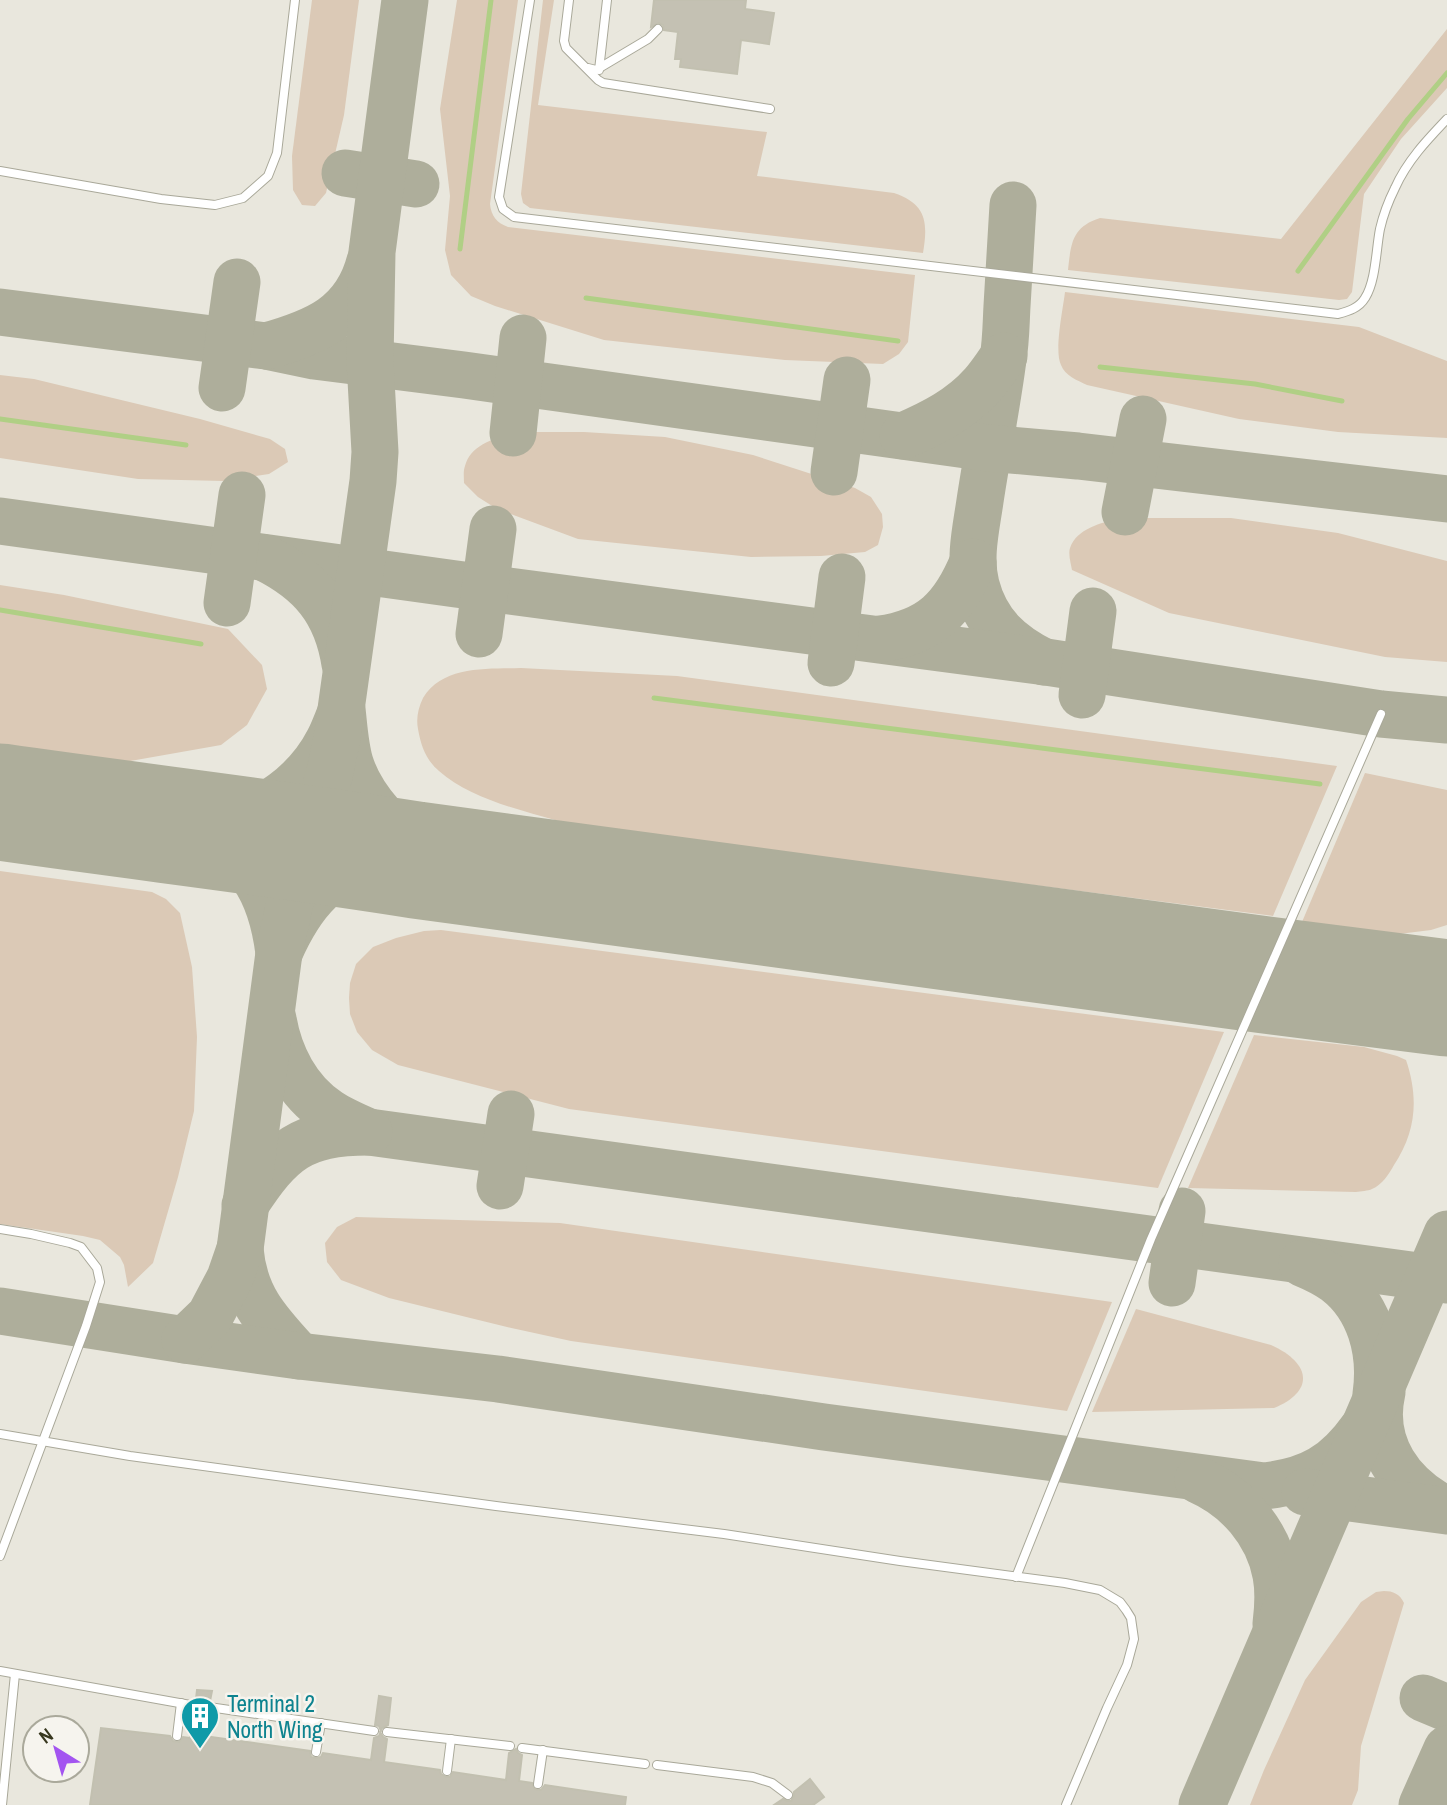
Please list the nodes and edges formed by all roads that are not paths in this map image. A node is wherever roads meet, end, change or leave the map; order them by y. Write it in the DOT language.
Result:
graph roads {
  1 [pos="295,0"];
  2 [pos="530,0"];
  3 [pos="569,0"];
  4 [pos="607,0"];
  5 [pos="658,29"];
  6 [pos="583,65"];
  7 [pos="600,68"];
  8 [pos="598,80"];
  9 [pos="770,109"];
  10 [pos="1447,118"];
  11 [pos="0,171"];
  12 [pos="1381,714"];
  13 [pos="0,1229"];
  14 [pos="0,1434"];
  15 [pos="43,1441"];
  16 [pos="0,1556"];
  17 [pos="1016,1577"];
  18 [pos="0,1671"];
  19 [pos="15,1674"];
  20 [pos="181,1703"];
  21 [pos="196,1706"];
  22 [pos="209,1707"];
  23 [pos="321,1723"];
  24 [pos="374,1731"];
  25 [pos="387,1732"];
  26 [pos="177,1736"];
  27 [pos="451,1739"];
  28 [pos="510,1746"];
  29 [pos="522,1748"];
  30 [pos="543,1751"];
  31 [pos="316,1752"];
  32 [pos="645,1764"];
  33 [pos="657,1765"];
  34 [pos="447,1772"];
  35 [pos="538,1784"];
  36 [pos="788,1796"];
  37 [pos="2,1805"];
  38 [pos="1066,1805"];
  1 -- 11 [label="lane"];
  2 -- 10 [label="lane"];
  3 -- 6 [label="lane"];
  4 -- 7 [label="lane"];
  5 -- 7 [label="lane"];
  6 -- 7 [label="lane"];
  6 -- 8 [label="lane"];
  7 -- 8 [label="lane"];
  8 -- 9 [label="lane"];
  12 -- 17 [label="lane"];
  13 -- 15 [label="lane"];
  14 -- 15 [label="lane"];
  15 -- 16 [label="lane"];
  15 -- 17 [label="lane"];
  17 -- 38 [label="lane"];
  18 -- 19 [label="lane"];
  19 -- 20 [label="lane"];
  19 -- 37 [label="lane"];
  20 -- 21 [label="lane"];
  20 -- 26 [label="lane"];
  22 -- 23 [label="lane"];
  23 -- 24 [label="lane"];
  23 -- 31 [label="lane"];
  25 -- 27 [label="lane"];
  27 -- 28 [label="lane"];
  27 -- 34 [label="lane"];
  29 -- 30 [label="lane"];
  30 -- 32 [label="lane"];
  30 -- 35 [label="lane"];
  33 -- 36 [label="lane"];
}
